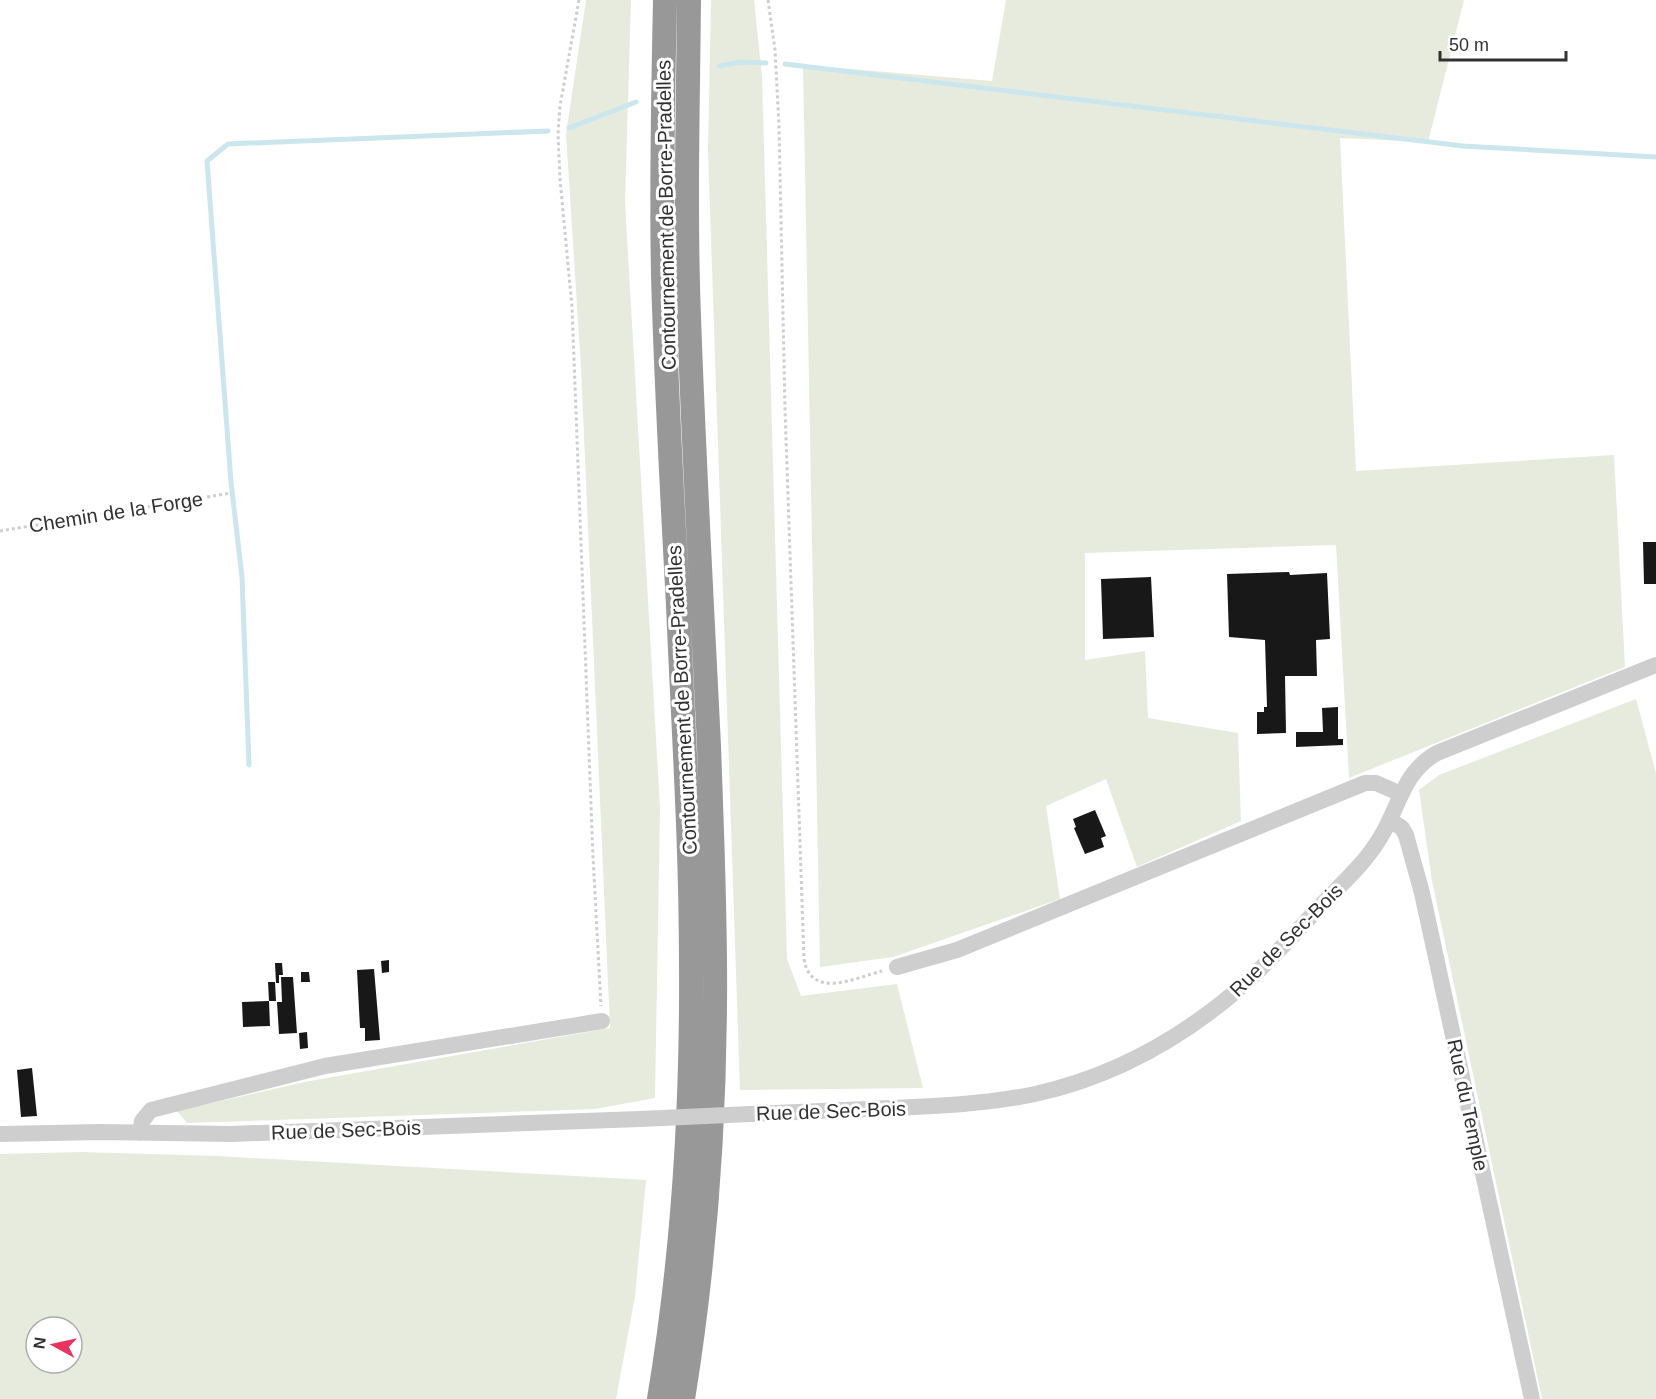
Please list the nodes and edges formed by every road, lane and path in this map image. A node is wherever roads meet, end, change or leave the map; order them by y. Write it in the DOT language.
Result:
graph roads {
  1 [pos="579,0"];
  2 [pos="665,0"];
  3 [pos="689,0"];
  4 [pos="768,0"];
  5 [pos="231,493"];
  6 [pos="0,531"];
  7 [pos="1656,665"];
  8 [pos="1401,794"];
  9 [pos="1390,820"];
  10 [pos="897,967"];
  11 [pos="602,1021"];
  12 [pos="140,1133"];
  13 [pos="0,1134"];
  14 [pos="659,1399"];
  15 [pos="683,1399"];
  16 [pos="1532,1399"];
  1 -- 11 [label="path"];
  2 -- 14 [label="highway, Contournement de Borre-Pradelles"];
  3 -- 15 [label="highway"];
  4 -- 10 [label="path"];
  5 -- 6 [label="path, Chemin de la Forge"];
  7 -- 8 [label="street, Rue de Sec-Bois"];
  8 -- 9 [label="street, Rue de Sec-Bois"];
  8 -- 10 [label="street"];
  9 -- 12 [label="street, Rue de Sec-Bois, bridge"];
  9 -- 16 [label="street, Rue du Temple"];
  11 -- 12 [label="street"];
  12 -- 13 [label="street, Rue de Sec-Bois"];
}
